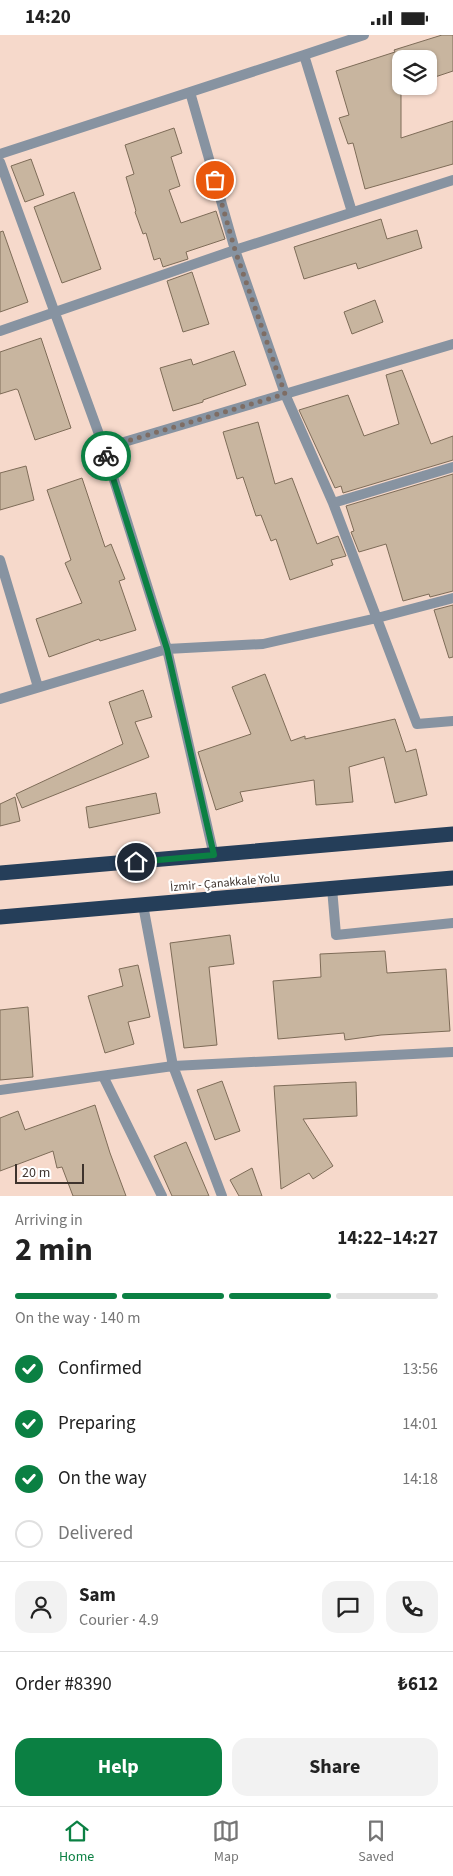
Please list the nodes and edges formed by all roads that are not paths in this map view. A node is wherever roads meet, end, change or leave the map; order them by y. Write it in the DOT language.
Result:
graph roads {
  1 [pos="364,35"];
  2 [pos="304,55"];
  3 [pos="190,92"];
  4 [pos="0,153"];
  5 [pos="0,161"];
  6 [pos="453,181"];
  7 [pos="352,212"];
  8 [pos="235,250"];
  9 [pos="54,312"];
  10 [pos="0,331"];
  11 [pos="453,344"];
  12 [pos="285,394"];
  13 [pos="104,448"];
  14 [pos="453,467"];
  15 [pos="332,503"];
  16 [pos="0,560"];
  17 [pos="453,597"];
  18 [pos="377,618"];
  19 [pos="167,649"];
  20 [pos="38,687"];
  21 [pos="0,699"];
  22 [pos="453,721"];
  23 [pos="453,834"];
  24 [pos="214,855"];
  25 [pos="0,873"];
  26 [pos="453,877"];
  27 [pos="332,888"];
  28 [pos="142,905"];
  29 [pos="0,917"];
  30 [pos="453,923"];
  31 [pos="453,1052"];
  32 [pos="173,1066"];
  33 [pos="103,1076"];
  34 [pos="0,1090"];
  35 [pos="162,1196"];
  36 [pos="222,1196"];
  1 -- 2 [label="street"];
  2 -- 3 [label="street"];
  2 -- 7 [label="street"];
  3 -- 4 [label="street"];
  3 -- 8 [label="street"];
  5 -- 9 [label="street"];
  6 -- 7 [label="street"];
  7 -- 8 [label="street"];
  8 -- 9 [label="street"];
  8 -- 12 [label="street"];
  9 -- 10 [label="street"];
  9 -- 13 [label="street"];
  11 -- 12 [label="street"];
  12 -- 13 [label="street"];
  12 -- 15 [label="street"];
  13 -- 19 [label="street"];
  14 -- 15 [label="street"];
  15 -- 18 [label="street"];
  16 -- 20 [label="street"];
  17 -- 18 [label="street"];
  18 -- 19 [label="street"];
  18 -- 22 [label="street"];
  19 -- 20 [label="street"];
  19 -- 24 [label="street"];
  20 -- 21 [label="street"];
  23 -- 24 [label="highway"];
  24 -- 25 [label="highway"];
  26 -- 27 [label="highway, İzmir - Çanakkale Yolu"];
  27 -- 28 [label="highway, İzmir - Çanakkale Yolu"];
  27 -- 30 [label="street"];
  28 -- 29 [label="highway, İzmir - Çanakkale Yolu"];
  28 -- 32 [label="street"];
  31 -- 32 [label="street"];
  32 -- 33 [label="street"];
  32 -- 36 [label="street"];
  33 -- 34 [label="street"];
  33 -- 35 [label="street"];
}
